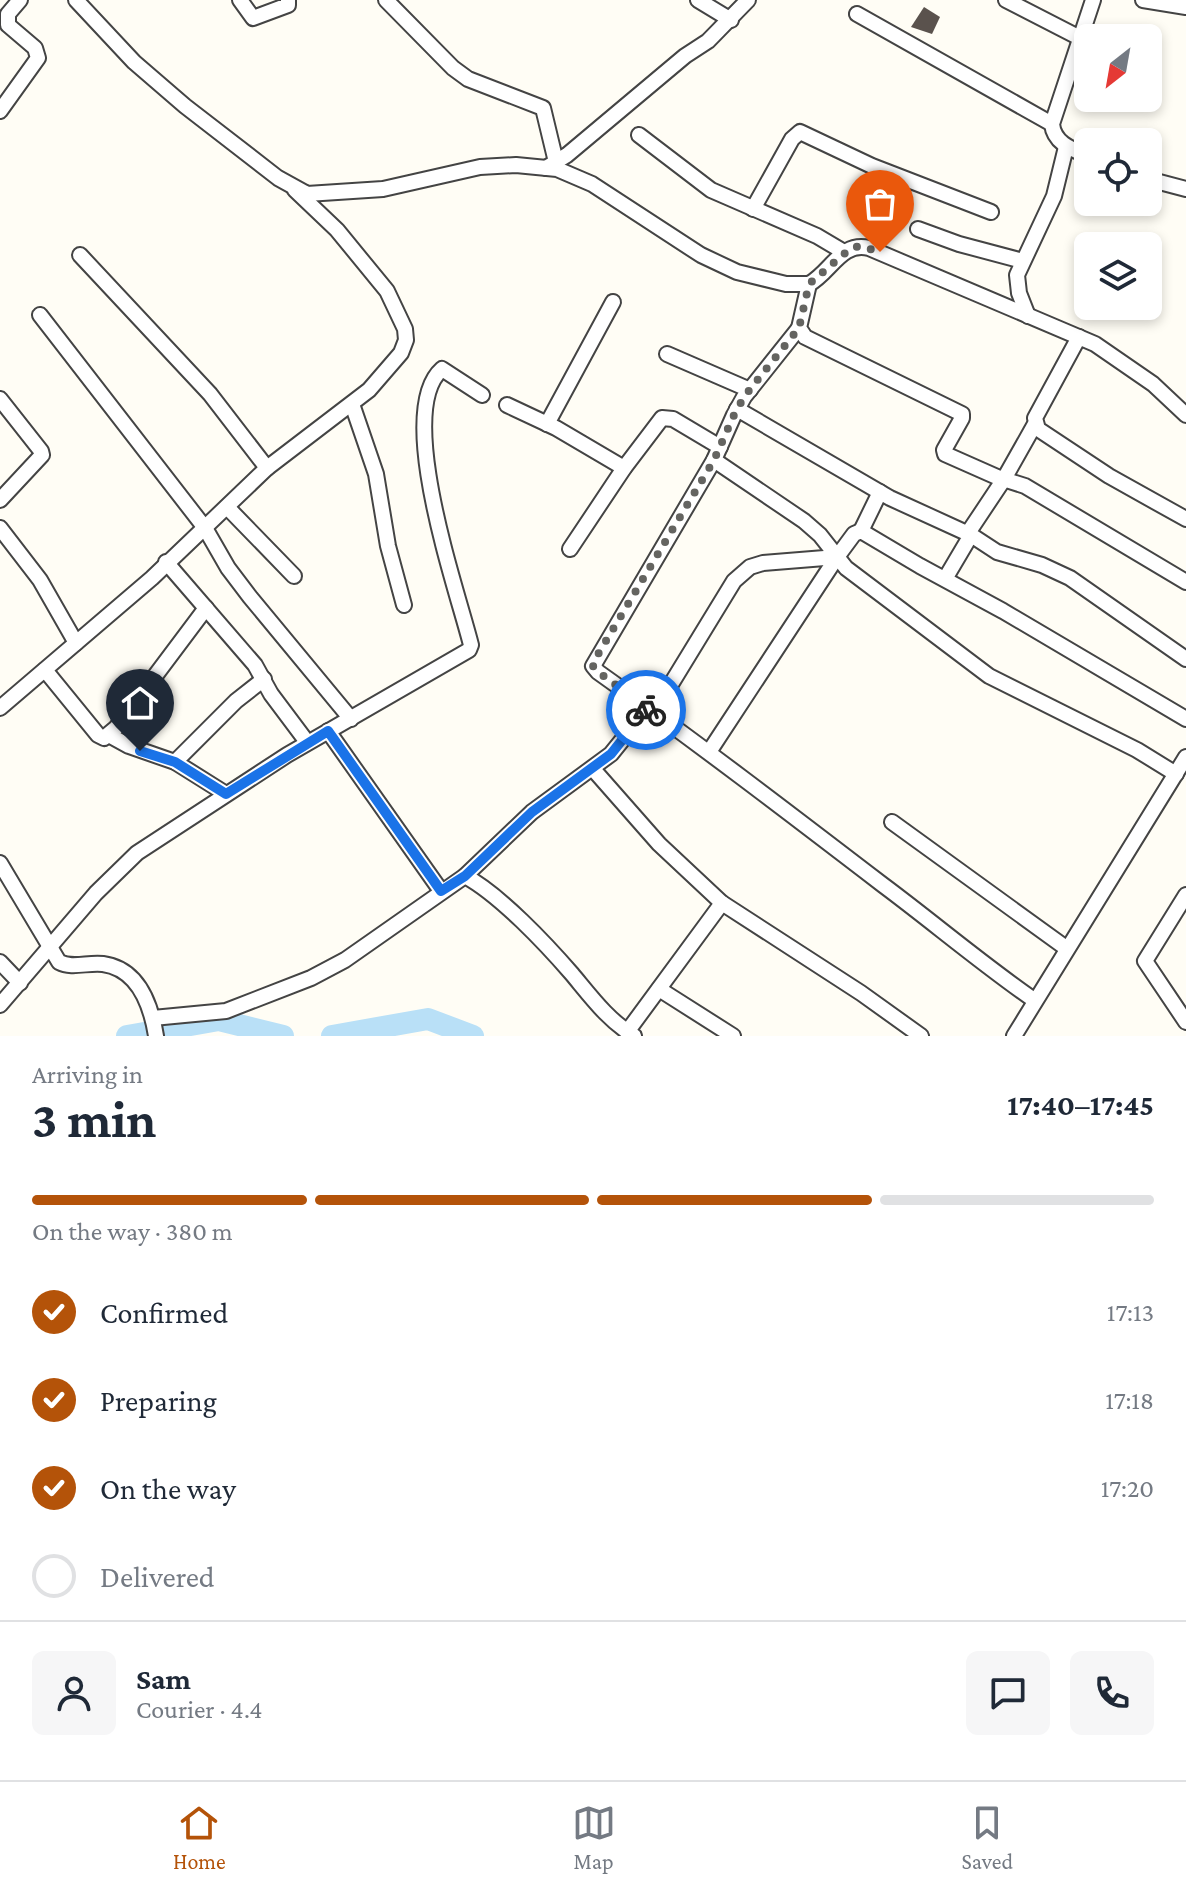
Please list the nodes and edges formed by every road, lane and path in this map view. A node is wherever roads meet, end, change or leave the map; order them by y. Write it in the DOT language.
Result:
graph roads {
  1 [pos="20,0"];
  2 [pos="76,0"];
  3 [pos="240,0"];
  4 [pos="288,0"];
  5 [pos="386,0"];
  6 [pos="698,0"];
  7 [pos="748,0"];
  8 [pos="1006,0"];
  9 [pos="1093,0"];
  10 [pos="1143,0"];
  11 [pos="1186,7"];
  12 [pos="4,11"];
  13 [pos="857,14"];
  14 [pos="731,20"];
  15 [pos="1085,24"];
  16 [pos="1074,35"];
  17 [pos="1074,56"];
  18 [pos="0,111"];
  19 [pos="1052,124"];
  20 [pos="639,135"];
  21 [pos="1066,147"];
  22 [pos="1074,150"];
  23 [pos="553,167"];
  24 [pos="1162,183"];
  25 [pos="293,188"];
  26 [pos="1186,189"];
  27 [pos="753,209"];
  28 [pos="991,212"];
  29 [pos="918,229"];
  30 [pos="844,252"];
  31 [pos="80,255"];
  32 [pos="1023,261"];
  33 [pos="809,284"];
  34 [pos="613,302"];
  35 [pos="40,315"];
  36 [pos="1028,316"];
  37 [pos="799,328"];
  38 [pos="1079,337"];
  39 [pos="667,354"];
  40 [pos="750,390"];
  41 [pos="482,395"];
  42 [pos="0,399"];
  43 [pos="352,404"];
  44 [pos="507,405"];
  45 [pos="737,409"];
  46 [pos="1186,415"];
  47 [pos="547,424"];
  48 [pos="1035,424"];
  49 [pos="717,454"];
  50 [pos="267,468"];
  51 [pos="624,468"];
  52 [pos="1004,479"];
  53 [pos="880,492"];
  54 [pos="0,500"];
  55 [pos="227,507"];
  56 [pos="1186,519"];
  57 [pos="0,528"];
  58 [pos="205,528"];
  59 [pos="861,531"];
  60 [pos="971,535"];
  61 [pos="570,549"];
  62 [pos="837,557"];
  63 [pos="166,562"];
  64 [pos="294,576"];
  65 [pos="945,579"];
  66 [pos="1186,582"];
  67 [pos="404,605"];
  68 [pos="206,608"];
  69 [pos="76,643"];
  70 [pos="1186,659"];
  71 [pos="45,670"];
  72 [pos="264,679"];
  73 [pos="0,708"];
  74 [pos="651,710"];
  75 [pos="351,719"];
  76 [pos="1186,719"];
  77 [pos="328,731"];
  78 [pos="109,735"];
  79 [pos="307,742"];
  80 [pos="709,752"];
  81 [pos="1186,757"];
  82 [pos="175,762"];
  83 [pos="593,769"];
  84 [pos="1176,774"];
  85 [pos="226,794"];
  86 [pos="892,822"];
  87 [pos="0,863"];
  88 [pos="465,876"];
  89 [pos="441,891"];
  90 [pos="1186,895"];
  91 [pos="722,903"];
  92 [pos="1066,948"];
  93 [pos="49,949"];
  94 [pos="0,962"];
  95 [pos="20,983"];
  96 [pos="659,989"];
  97 [pos="1034,1000"];
  98 [pos="0,1005"];
  99 [pos="1186,1022"];
  100 [pos="154,1026"];
  101 [pos="631,1034"];
  102 [pos="733,1036"];
  103 [pos="921,1036"];
  104 [pos="1014,1036"];
  1 -- 12 [label="street"];
  2 -- 25 [label="street"];
  3 -- 4 [label="street"];
  5 -- 23 [label="street"];
  6 -- 14 [label="street"];
  7 -- 14 [label="street"];
  8 -- 16 [label="street"];
  9 -- 15 [label="street"];
  10 -- 11 [label="street"];
  12 -- 18 [label="street"];
  13 -- 19 [label="street"];
  14 -- 23 [label="street"];
  17 -- 19 [label="street"];
  19 -- 21 [label="street"];
  20 -- 27 [label="street"];
  21 -- 22 [label="street"];
  21 -- 32 [label="street"];
  23 -- 25 [label="street"];
  23 -- 33 [label="street"];
  24 -- 26 [label="street"];
  25 -- 43 [label="street"];
  27 -- 28 [label="street"];
  27 -- 30 [label="street"];
  29 -- 32 [label="street"];
  30 -- 33 [label="street"];
  30 -- 36 [label="street"];
  31 -- 50 [label="street"];
  32 -- 36 [label="street"];
  33 -- 37 [label="street"];
  34 -- 47 [label="street"];
  35 -- 58 [label="street"];
  36 -- 38 [label="street"];
  37 -- 40 [label="street"];
  37 -- 52 [label="street"];
  38 -- 46 [label="street"];
  38 -- 48 [label="street"];
  39 -- 40 [label="street"];
  40 -- 45 [label="street"];
  41 -- 75 [label="street"];
  42 -- 54 [label="street"];
  43 -- 50 [label="street"];
  43 -- 67 [label="street"];
  44 -- 47 [label="street"];
  45 -- 49 [label="street"];
  45 -- 53 [label="street"];
  47 -- 51 [label="street"];
  48 -- 52 [label="street"];
  48 -- 56 [label="street"];
  49 -- 51 [label="street"];
  49 -- 62 [label="street"];
  49 -- 74 [label="street"];
  50 -- 55 [label="street"];
  51 -- 61 [label="street"];
  52 -- 60 [label="street"];
  52 -- 66 [label="street"];
  53 -- 59 [label="street"];
  53 -- 60 [label="street"];
  55 -- 58 [label="street"];
  55 -- 64 [label="street"];
  57 -- 69 [label="street"];
  58 -- 63 [label="street"];
  58 -- 75 [label="street"];
  59 -- 62 [label="street"];
  59 -- 65 [label="street"];
  60 -- 65 [label="street"];
  60 -- 70 [label="street"];
  62 -- 74 [label="street"];
  62 -- 80 [label="street"];
  62 -- 84 [label="street"];
  63 -- 68 [label="street"];
  63 -- 69 [label="street"];
  65 -- 76 [label="street"];
  68 -- 72 [label="street"];
  68 -- 78 [label="street"];
  69 -- 71 [label="street"];
  71 -- 73 [label="street"];
  71 -- 78 [label="street"];
  72 -- 79 [label="street"];
  72 -- 82 [label="street"];
  74 -- 80 [label="street"];
  74 -- 83 [label="street"];
  75 -- 77 [label="street"];
  77 -- 79 [label="street"];
  77 -- 89 [label="street"];
  78 -- 82 [label="street"];
  79 -- 85 [label="street"];
  80 -- 97 [label="street"];
  81 -- 84 [label="street"];
  82 -- 85 [label="street"];
  83 -- 88 [label="street"];
  83 -- 91 [label="street"];
  84 -- 92 [label="street"];
  85 -- 93 [label="street"];
  86 -- 92 [label="street"];
  87 -- 93 [label="street"];
  88 -- 89 [label="street"];
  88 -- 101 [label="street"];
  89 -- 100 [label="street"];
  90 -- 99 [label="street"];
  91 -- 96 [label="street"];
  91 -- 103 [label="street"];
  92 -- 97 [label="street"];
  93 -- 95 [label="street"];
  93 -- 100 [label="street"];
  94 -- 95 [label="street"];
  95 -- 98 [label="street"];
  96 -- 101 [label="street"];
  96 -- 102 [label="street"];
  97 -- 104 [label="street"];
}
